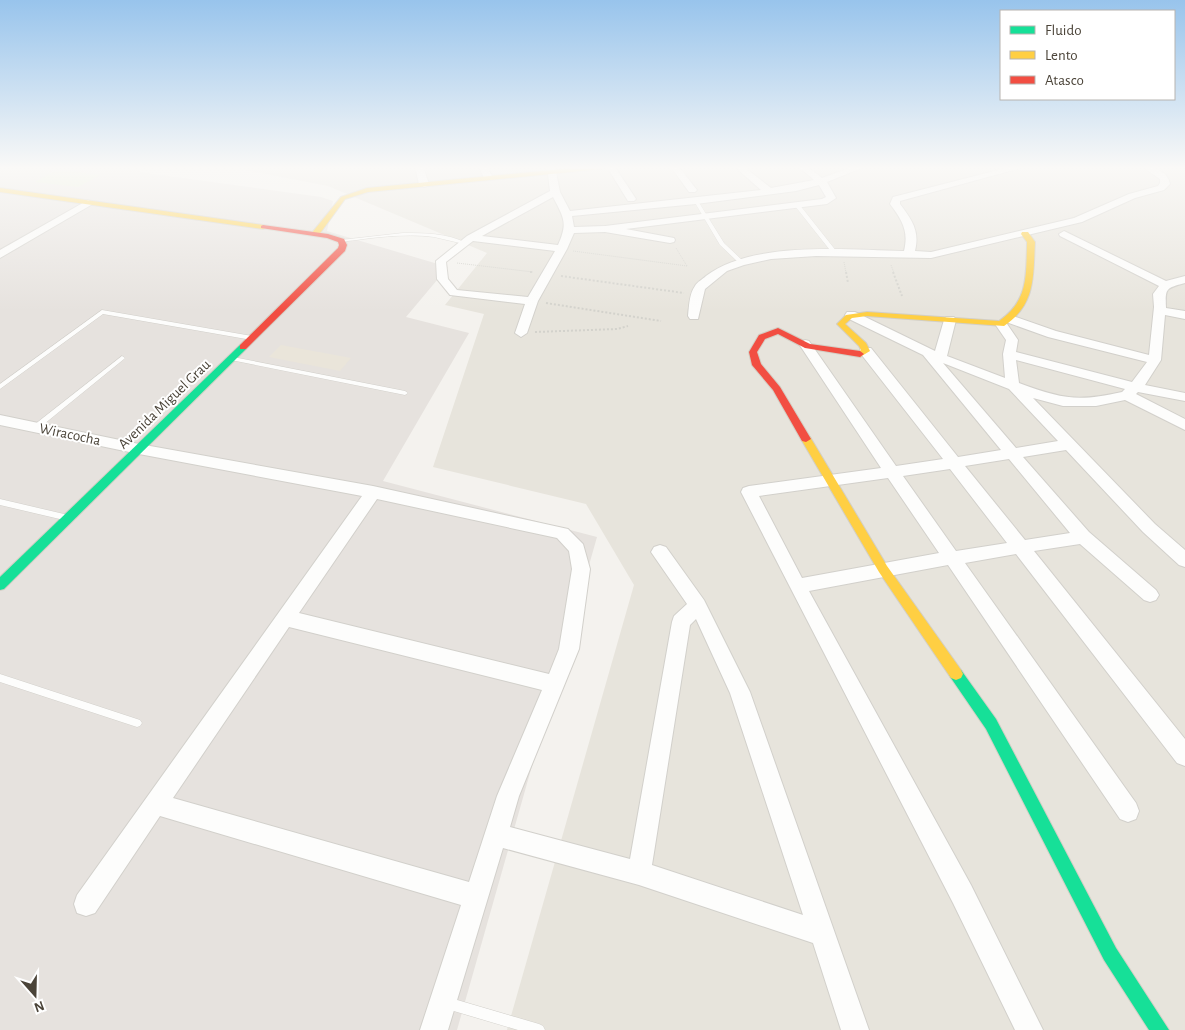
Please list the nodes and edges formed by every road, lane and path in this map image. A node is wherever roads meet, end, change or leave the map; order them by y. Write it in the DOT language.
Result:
graph roads {
  1 [pos="68,215"];
  2 [pos="176,215"];
  3 [pos="330,215"];
  4 [pos="513,215"];
  5 [pos="567,215"];
  6 [pos="714,215"];
  7 [pos="806,215"];
  8 [pos="903,215"];
  9 [pos="1089,215"];
  10 [pos="706,216"];
  11 [pos="605,229"];
  12 [pos="570,230"];
  13 [pos="315,234"];
  14 [pos="1025,234"];
  15 [pos="1064,234"];
  16 [pos="468,240"];
  17 [pos="670,240"];
  18 [pos="341,241"];
  19 [pos="562,249"];
  20 [pos="838,253"];
  21 [pos="887,254"];
  22 [pos="0,255"];
  23 [pos="910,255"];
  24 [pos="440,260"];
  25 [pos="741,262"];
  26 [pos="546,274"];
  27 [pos="1185,279"];
  28 [pos="848,283"];
  29 [pos="1165,285"];
  30 [pos="697,295"];
  31 [pos="902,296"];
  32 [pos="532,301"];
  33 [pos="1160,311"];
  34 [pos="851,315"];
  35 [pos="1185,315"];
  36 [pos="694,316"];
  37 [pos="950,320"];
  38 [pos="661,321"];
  39 [pos="1006,321"];
  40 [pos="628,326"];
  41 [pos="521,333"];
  42 [pos="252,338"];
  43 [pos="805,344"];
  44 [pos="866,352"];
  45 [pos="1009,354"];
  46 [pos="934,355"];
  47 [pos="122,358"];
  48 [pos="231,359"];
  49 [pos="1155,360"];
  50 [pos="1013,385"];
  51 [pos="0,387"];
  52 [pos="1131,391"];
  53 [pos="405,393"];
  54 [pos="1185,397"];
  55 [pos="0,420"];
  56 [pos="1185,425"];
  57 [pos="36,427"];
  58 [pos="1069,444"];
  59 [pos="140,448"];
  60 [pos="1012,453"];
  61 [pos="954,463"];
  62 [pos="892,472"];
  63 [pos="831,480"];
  64 [pos="373,492"];
  65 [pos="0,502"];
  66 [pos="68,518"];
  67 [pos="1083,537"];
  68 [pos="1020,547"];
  69 [pos="660,552"];
  70 [pos="952,558"];
  71 [pos="1185,560"];
  72 [pos="883,569"];
  73 [pos="0,585"];
  74 [pos="797,586"];
  75 [pos="1150,595"];
  76 [pos="698,606"];
  77 [pos="286,618"];
  78 [pos="0,678"];
  79 [pos="554,684"];
  80 [pos="137,723"];
  81 [pos="1185,756"];
  82 [pos="156,804"];
  83 [pos="1128,811"];
  84 [pos="496,835"];
  85 [pos="639,873"];
  86 [pos="477,897"];
  87 [pos="86,904"];
  88 [pos="821,933"];
  89 [pos="443,1002"];
  90 [pos="434,1030"];
  91 [pos="539,1030"];
  92 [pos="855,1030"];
  93 [pos="1029,1030"];
  94 [pos="1160,1030"];
  1 -- 22 [label="street"];
  2 -- 13 [label="street"];
  3 -- 13 [label="street"];
  4 -- 16 [label="street"];
  5 -- 12 [label="street"];
  6 -- 10 [label="street"];
  7 -- 20 [label="lane"];
  8 -- 23 [label="street"];
  9 -- 14 [label="street"];
  10 -- 11 [label="street"];
  10 -- 25 [label="lane"];
  11 -- 12 [label="street"];
  11 -- 17 [label="street"];
  12 -- 19 [label="street"];
  13 -- 18 [label="street"];
  14 -- 23 [label="street"];
  14 -- 39 [label="street"];
  15 -- 29 [label="street"];
  16 -- 18 [label="lane"];
  16 -- 19 [label="street"];
  16 -- 24 [label="street"];
  17 -- 19 [label="path"];
  18 -- 42 [label="street, Avenida Miguel Grau"];
  19 -- 26 [label="street"];
  20 -- 21 [label="street"];
  20 -- 25 [label="street"];
  20 -- 28 [label="path"];
  21 -- 23 [label="street"];
  21 -- 31 [label="path"];
  24 -- 26 [label="path"];
  24 -- 32 [label="street"];
  25 -- 30 [label="street"];
  26 -- 30 [label="path"];
  26 -- 32 [label="street"];
  27 -- 29 [label="street"];
  29 -- 33 [label="street"];
  30 -- 36 [label="street"];
  32 -- 38 [label="path"];
  32 -- 41 [label="street"];
  33 -- 35 [label="street"];
  33 -- 49 [label="street"];
  34 -- 37 [label="street"];
  34 -- 44 [label="street"];
  34 -- 46 [label="street"];
  37 -- 39 [label="street"];
  37 -- 46 [label="street"];
  39 -- 45 [label="street"];
  39 -- 49 [label="street"];
  40 -- 41 [label="path"];
  42 -- 48 [label="street, Avenida Miguel Grau"];
  42 -- 51 [label="lane"];
  43 -- 44 [label="street"];
  43 -- 62 [label="street"];
  43 -- 63 [label="street"];
  44 -- 61 [label="street"];
  45 -- 50 [label="street"];
  45 -- 52 [label="street"];
  46 -- 50 [label="street"];
  46 -- 60 [label="street"];
  47 -- 57 [label="lane"];
  48 -- 53 [label="lane"];
  48 -- 59 [label="street, Avenida Miguel Grau"];
  49 -- 52 [label="street"];
  50 -- 52 [label="street"];
  50 -- 58 [label="street"];
  52 -- 54 [label="street"];
  52 -- 56 [label="street"];
  55 -- 57 [label="street, Wiracocha"];
  57 -- 59 [label="street, Wiracocha"];
  58 -- 60 [label="street"];
  58 -- 71 [label="street"];
  59 -- 64 [label="street, Wiracocha"];
  59 -- 66 [label="street, Avenida Miguel Grau"];
  60 -- 61 [label="street"];
  60 -- 67 [label="street"];
  61 -- 62 [label="street"];
  61 -- 68 [label="street"];
  62 -- 63 [label="street"];
  62 -- 70 [label="street"];
  63 -- 72 [label="street"];
  63 -- 74 [label="street"];
  64 -- 77 [label="street"];
  64 -- 79 [label="street, Wiracocha"];
  65 -- 66 [label="lane"];
  66 -- 73 [label="street, Avenida Miguel Grau"];
  67 -- 68 [label="street"];
  67 -- 75 [label="street"];
  68 -- 70 [label="street"];
  68 -- 81 [label="street"];
  69 -- 76 [label="street"];
  70 -- 72 [label="street"];
  70 -- 83 [label="street"];
  72 -- 74 [label="street"];
  72 -- 94 [label="street"];
  74 -- 93 [label="street"];
  76 -- 85 [label="street"];
  76 -- 88 [label="street"];
  77 -- 79 [label="street"];
  77 -- 82 [label="street"];
  78 -- 80 [label="lane"];
  79 -- 84 [label="street, Wiracocha"];
  82 -- 86 [label="street"];
  82 -- 87 [label="street"];
  84 -- 85 [label="street"];
  84 -- 86 [label="street, Wiracocha"];
  85 -- 88 [label="street"];
  86 -- 89 [label="street, Wiracocha"];
  88 -- 92 [label="street"];
  89 -- 90 [label="street, Wiracocha"];
  89 -- 91 [label="lane"];
}
